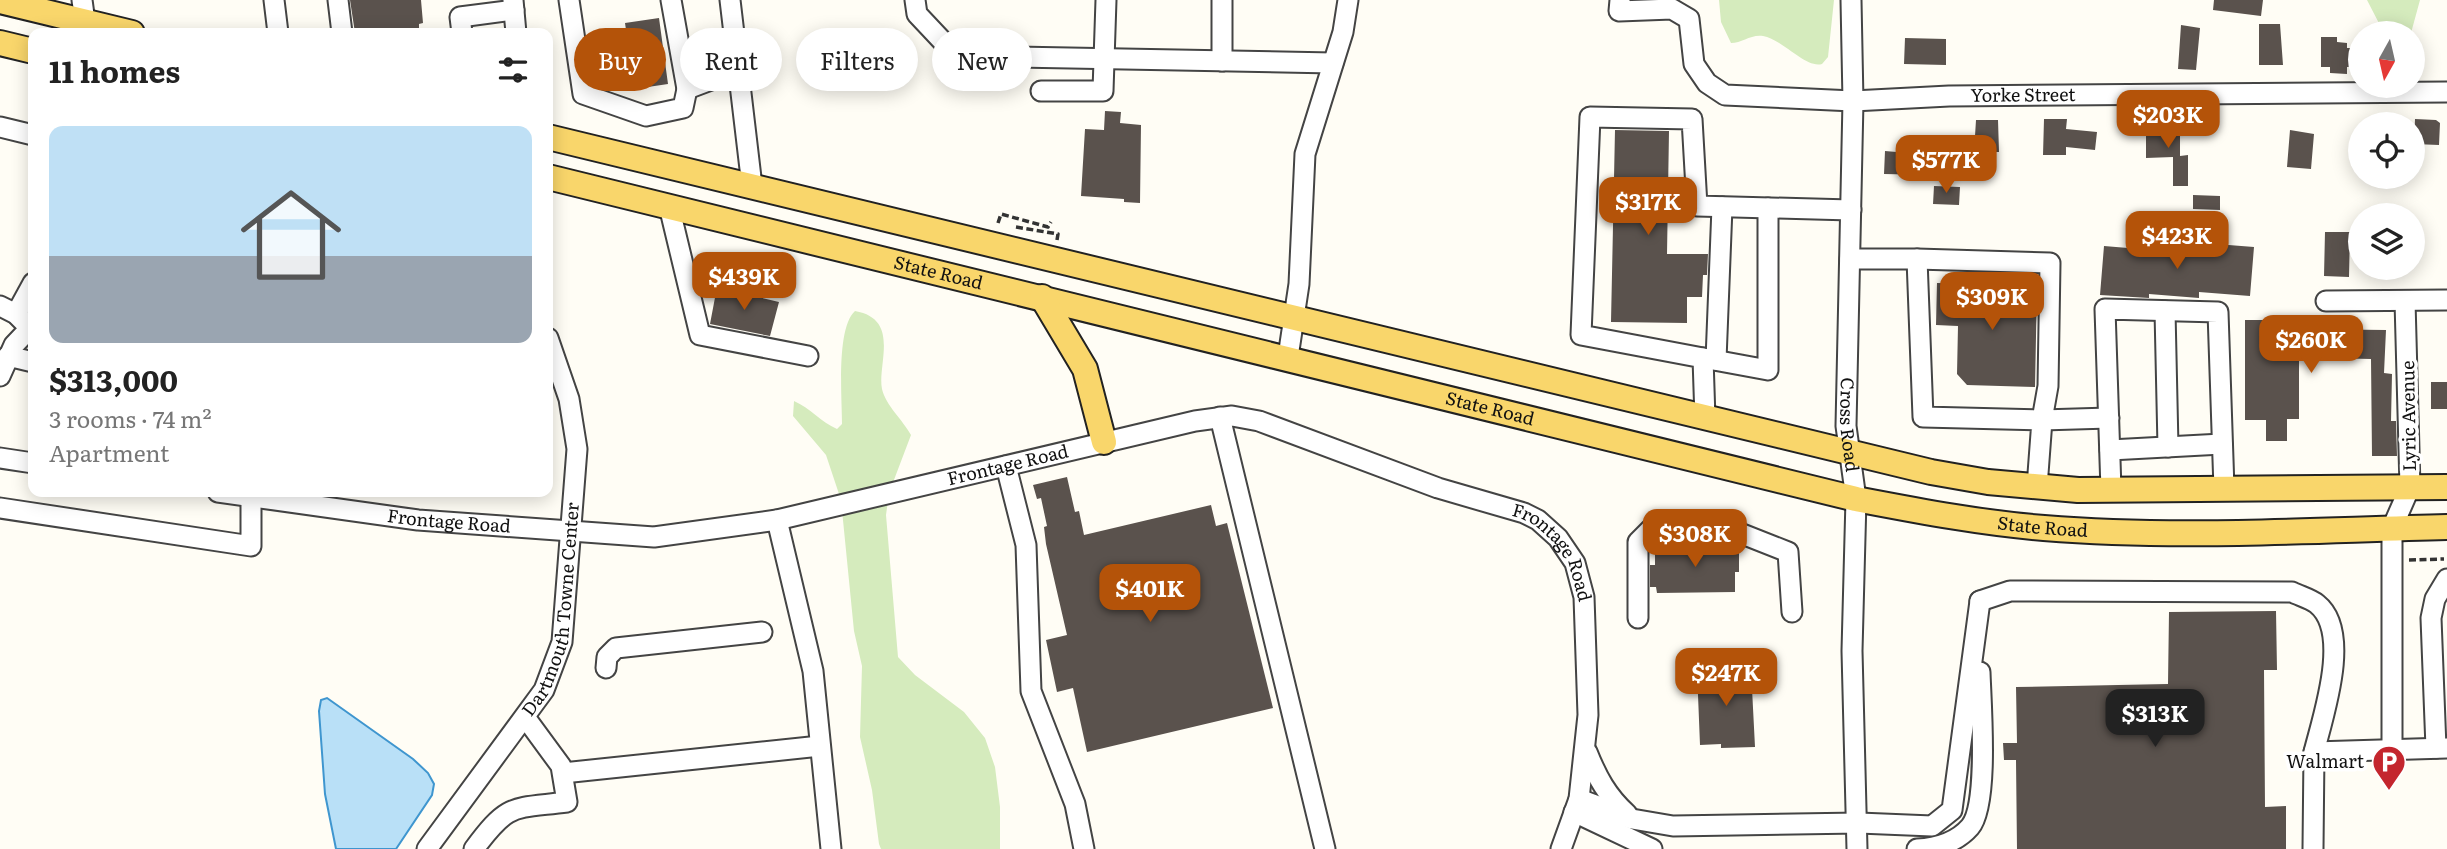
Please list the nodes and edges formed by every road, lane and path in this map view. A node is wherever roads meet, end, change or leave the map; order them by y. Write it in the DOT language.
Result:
graph roads {
  1 [pos="274,0"];
  2 [pos="338,0"];
  3 [pos="569,0"];
  4 [pos="671,0"];
  5 [pos="730,0"];
  6 [pos="915,0"];
  7 [pos="1106,0"];
  8 [pos="1222,0"];
  9 [pos="1348,0"];
  10 [pos="1620,0"];
  11 [pos="1851,0"];
  12 [pos="0,1"];
  13 [pos="513,5"];
  14 [pos="1663,5"];
  15 [pos="83,11"];
  16 [pos="121,28"];
  17 [pos="277,28"];
  18 [pos="341,28"];
  19 [pos="461,28"];
  20 [pos="515,28"];
  21 [pos="734,28"];
  22 [pos="0,43"];
  23 [pos="28,50"];
  24 [pos="680,50"];
  25 [pos="1104,59"];
  26 [pos="1222,61"];
  27 [pos="1333,64"];
  28 [pos="687,91"];
  29 [pos="742,91"];
  30 [pos="1041,91"];
  31 [pos="2447,92"];
  32 [pos="1853,101"];
  33 [pos="0,127"];
  34 [pos="28,134"];
  35 [pos="553,138"];
  36 [pos="553,178"];
  37 [pos="752,186"];
  38 [pos="668,206"];
  39 [pos="1722,207"];
  40 [pos="1768,208"];
  41 [pos="1851,210"];
  42 [pos="1051,222"];
  43 [pos="1001,224"];
  44 [pos="1013,226"];
  45 [pos="1056,242"];
  46 [pos="1850,259"];
  47 [pos="1917,259"];
  48 [pos="28,296"];
  49 [pos="1042,297"];
  50 [pos="2447,300"];
  51 [pos="2326,301"];
  52 [pos="2405,301"];
  53 [pos="2165,311"];
  54 [pos="20,318"];
  55 [pos="1295,318"];
  56 [pos="553,353"];
  57 [pos="8,356"];
  58 [pos="808,356"];
  59 [pos="1288,357"];
  60 [pos="1709,359"];
  61 [pos="28,361"];
  62 [pos="0,376"];
  63 [pos="1220,417"];
  64 [pos="2109,418"];
  65 [pos="1704,419"];
  66 [pos="2042,420"];
  67 [pos="1104,442"];
  68 [pos="2222,444"];
  69 [pos="2168,447"];
  70 [pos="2110,450"];
  71 [pos="1848,454"];
  72 [pos="0,458"];
  73 [pos="28,462"];
  74 [pos="1006,466"];
  75 [pos="2037,487"];
  76 [pos="2410,487"];
  77 [pos="2447,487"];
  78 [pos="2224,489"];
  79 [pos="2111,490"];
  80 [pos="251,497"];
  81 [pos="1856,499"];
  82 [pos="0,508"];
  83 [pos="777,520"];
  84 [pos="2447,527"];
  85 [pos="2392,528"];
  86 [pos="572,533"];
  87 [pos="2447,559"];
  88 [pos="2404,560"];
  89 [pos="2447,579"];
  90 [pos="1980,601"];
  91 [pos="1792,612"];
  92 [pos="1638,618"];
  93 [pos="762,632"];
  94 [pos="606,668"];
  95 [pos="525,717"];
  96 [pos="820,746"];
  97 [pos="2441,748"];
  98 [pos="1586,751"];
  99 [pos="2392,751"];
  100 [pos="2315,752"];
  101 [pos="563,774"];
  102 [pos="1577,805"];
  103 [pos="1632,818"];
  104 [pos="1858,823"];
  105 [pos="427,849"];
  106 [pos="474,849"];
  107 [pos="831,849"];
  108 [pos="1084,849"];
  109 [pos="1325,849"];
  110 [pos="1561,849"];
  111 [pos="1652,849"];
  112 [pos="1857,849"];
  113 [pos="1917,849"];
  114 [pos="2313,849"];
  1 -- 17 [label="street"];
  2 -- 18 [label="street"];
  3 -- 28 [label="street"];
  4 -- 24 [label="street"];
  5 -- 21 [label="street"];
  6 -- 25 [label="street"];
  7 -- 25 [label="street"];
  8 -- 26 [label="street"];
  9 -- 27 [label="street"];
  10 -- 14 [label="street"];
  11 -- 32 [label="street, Cross Road"];
  12 -- 15 [label="main road"];
  13 -- 19 [label="street"];
  13 -- 20 [label="street"];
  14 -- 32 [label="street, Yorke Street"];
  15 -- 16 [label="main road"];
  22 -- 23 [label="main road"];
  25 -- 26 [label="street"];
  25 -- 30 [label="street"];
  26 -- 27 [label="street"];
  27 -- 55 [label="street"];
  29 -- 37 [label="street"];
  31 -- 32 [label="street, Yorke Street"];
  32 -- 41 [label="street, Cross Road"];
  33 -- 34 [label="street"];
  35 -- 37 [label="main road"];
  36 -- 38 [label="main road, State Road"];
  37 -- 55 [label="main road"];
  38 -- 49 [label="main road, State Road"];
  38 -- 58 [label="street"];
  39 -- 40 [label="street"];
  39 -- 60 [label="street"];
  39 -- 60 [label="street"];
  40 -- 41 [label="street"];
  40 -- 60 [label="street"];
  41 -- 46 [label="street, Cross Road"];
  42 -- 43 [label="path"];
  44 -- 45 [label="path"];
  46 -- 47 [label="street"];
  46 -- 71 [label="street, Cross Road"];
  47 -- 66 [label="street"];
  47 -- 66 [label="street"];
  48 -- 54 [label="street"];
  49 -- 59 [label="main road, State Road"];
  49 -- 67 [label="main road"];
  50 -- 52 [label="street"];
  51 -- 52 [label="street"];
  52 -- 76 [label="street, Lyric Avenue"];
  53 -- 64 [label="street"];
  53 -- 68 [label="street"];
  53 -- 69 [label="street"];
  54 -- 57 [label="street"];
  55 -- 59 [label="street"];
  55 -- 65 [label="main road"];
  56 -- 86 [label="street, Dartmouth Towne Center"];
  57 -- 61 [label="street"];
  57 -- 62 [label="street"];
  59 -- 81 [label="main road, State Road"];
  60 -- 65 [label="street"];
  63 -- 67 [label="street, Frontage Road"];
  63 -- 98 [label="street, Frontage Road"];
  63 -- 109 [label="street"];
  64 -- 66 [label="street"];
  64 -- 70 [label="street"];
  65 -- 71 [label="main road"];
  66 -- 75 [label="street"];
  67 -- 74 [label="street, Frontage Road"];
  68 -- 69 [label="street"];
  68 -- 78 [label="street"];
  69 -- 70 [label="street"];
  70 -- 79 [label="street"];
  71 -- 75 [label="main road"];
  71 -- 81 [label="street, Cross Road"];
  72 -- 73 [label="street"];
  74 -- 83 [label="street, Frontage Road"];
  74 -- 108 [label="street"];
  75 -- 79 [label="main road"];
  76 -- 77 [label="main road"];
  76 -- 78 [label="main road"];
  76 -- 85 [label="street, Lyric Avenue"];
  78 -- 79 [label="main road"];
  80 -- 82 [label="street"];
  80 -- 86 [label="street, Frontage Road"];
  81 -- 85 [label="main road, State Road"];
  81 -- 104 [label="street, Cross Road"];
  83 -- 86 [label="street, Frontage Road"];
  83 -- 96 [label="street"];
  84 -- 85 [label="main road, State Road"];
  85 -- 99 [label="street"];
  86 -- 95 [label="street, Dartmouth Towne Center"];
  87 -- 88 [label="path"];
  89 -- 97 [label="street"];
  90 -- 100 [label="street"];
  90 -- 104 [label="street"];
  90 -- 113 [label="street"];
  91 -- 92 [label="street"];
  93 -- 94 [label="street"];
  95 -- 101 [label="street"];
  95 -- 105 [label="street, Dartmouth Towne Center"];
  96 -- 101 [label="street"];
  96 -- 107 [label="street"];
  97 -- 99 [label="street"];
  98 -- 102 [label="street"];
  98 -- 103 [label="street"];
  99 -- 100 [label="street"];
  100 -- 114 [label="street"];
  101 -- 106 [label="street"];
  102 -- 103 [label="street"];
  102 -- 110 [label="street"];
  102 -- 111 [label="street"];
  103 -- 104 [label="street"];
  104 -- 112 [label="street, Cross Road"];
}
